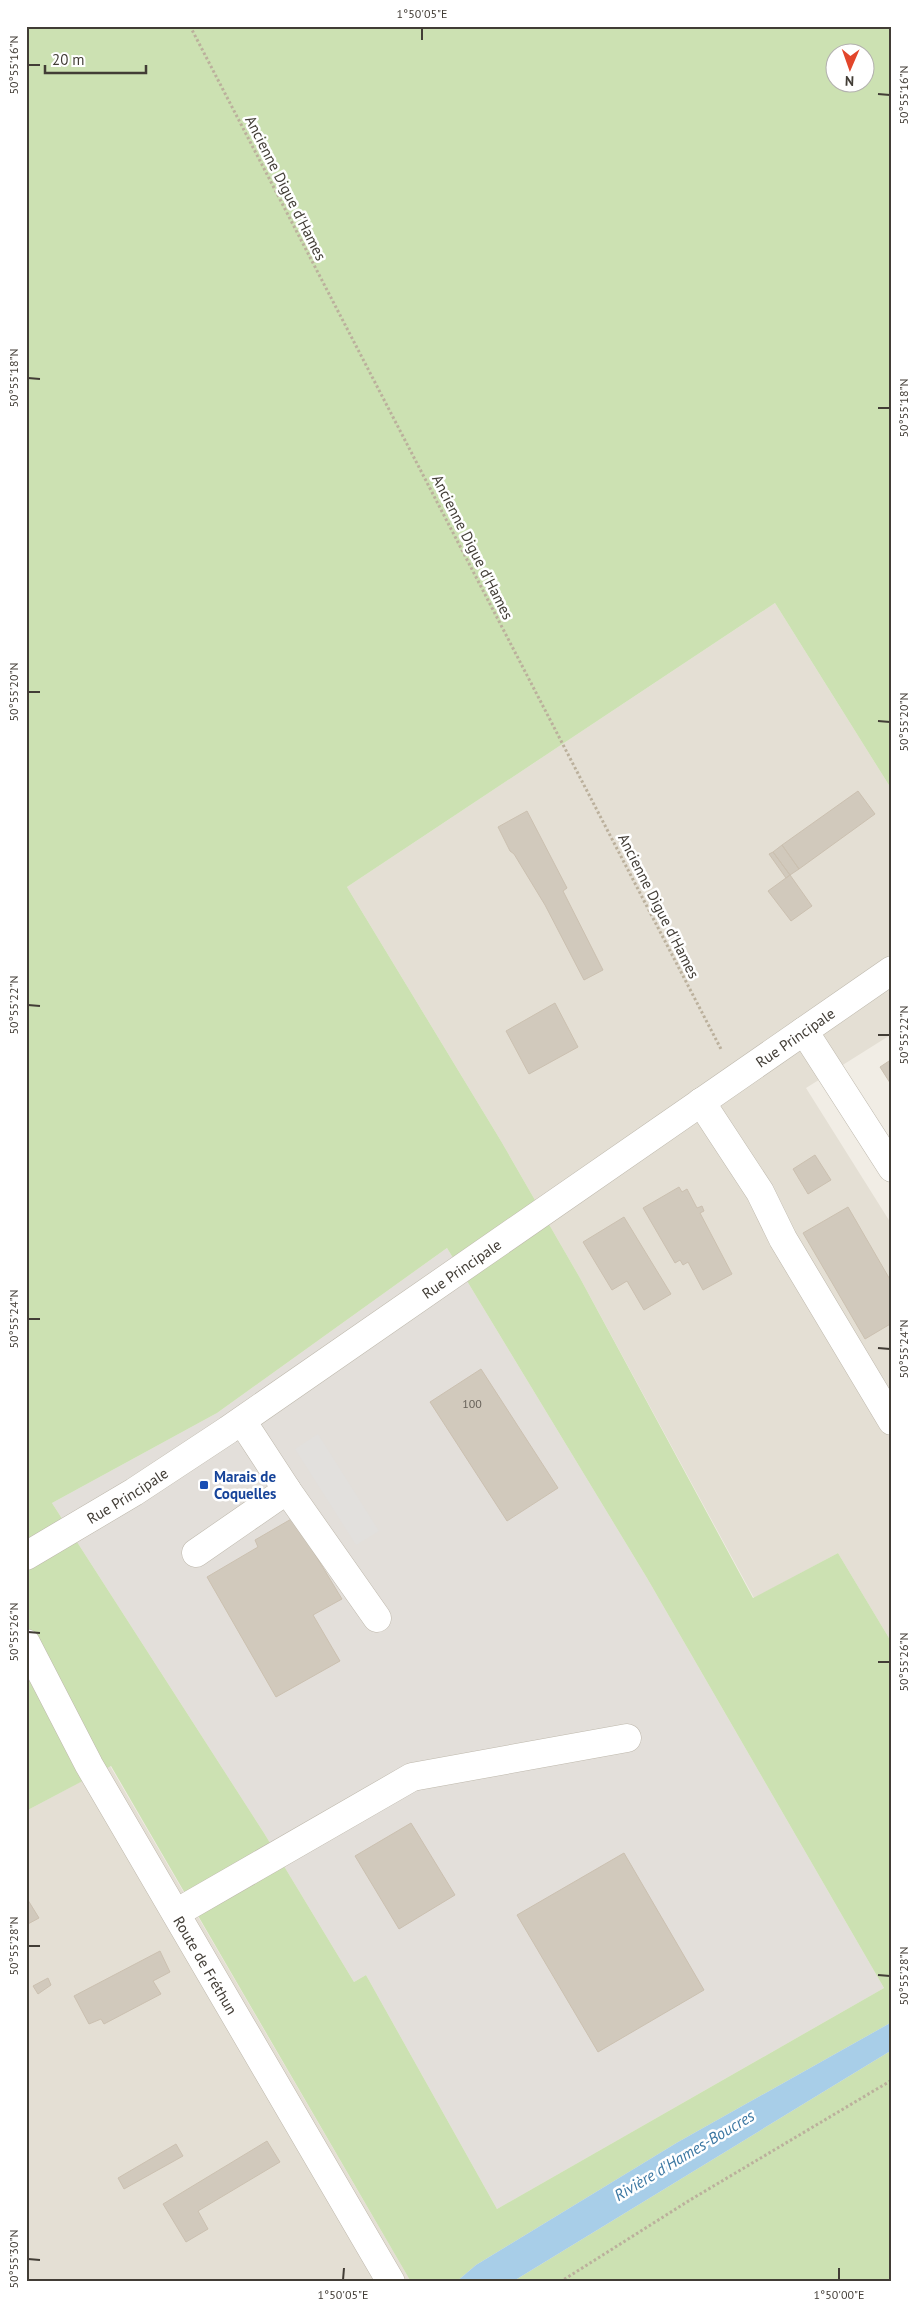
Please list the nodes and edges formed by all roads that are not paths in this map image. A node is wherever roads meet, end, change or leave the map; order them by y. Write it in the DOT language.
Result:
graph roads {
  1 [pos="892,970"];
  2 [pos="804,1031"];
  3 [pos="701,1102"];
  4 [pos="892,1168"];
  5 [pos="242,1421"];
  6 [pos="892,1421"];
  7 [pos="287,1490"];
  8 [pos="196,1553"];
  9 [pos="26,1556"];
  10 [pos="377,1618"];
  11 [pos="26,1644"];
  12 [pos="628,1738"];
  13 [pos="176,1913"];
  14 [pos="391,2282"];
  1 -- 2 [label="street, Rue Principale"];
  2 -- 3 [label="street, Rue Principale"];
  2 -- 4 [label="street"];
  3 -- 5 [label="street, Rue Principale"];
  3 -- 6 [label="street"];
  5 -- 7 [label="street"];
  5 -- 9 [label="street, Rue Principale"];
  7 -- 8 [label="street"];
  7 -- 10 [label="street"];
  11 -- 13 [label="street, Route de Fréthun"];
  12 -- 13 [label="street"];
  13 -- 14 [label="street, Route de Fréthun"];
}
